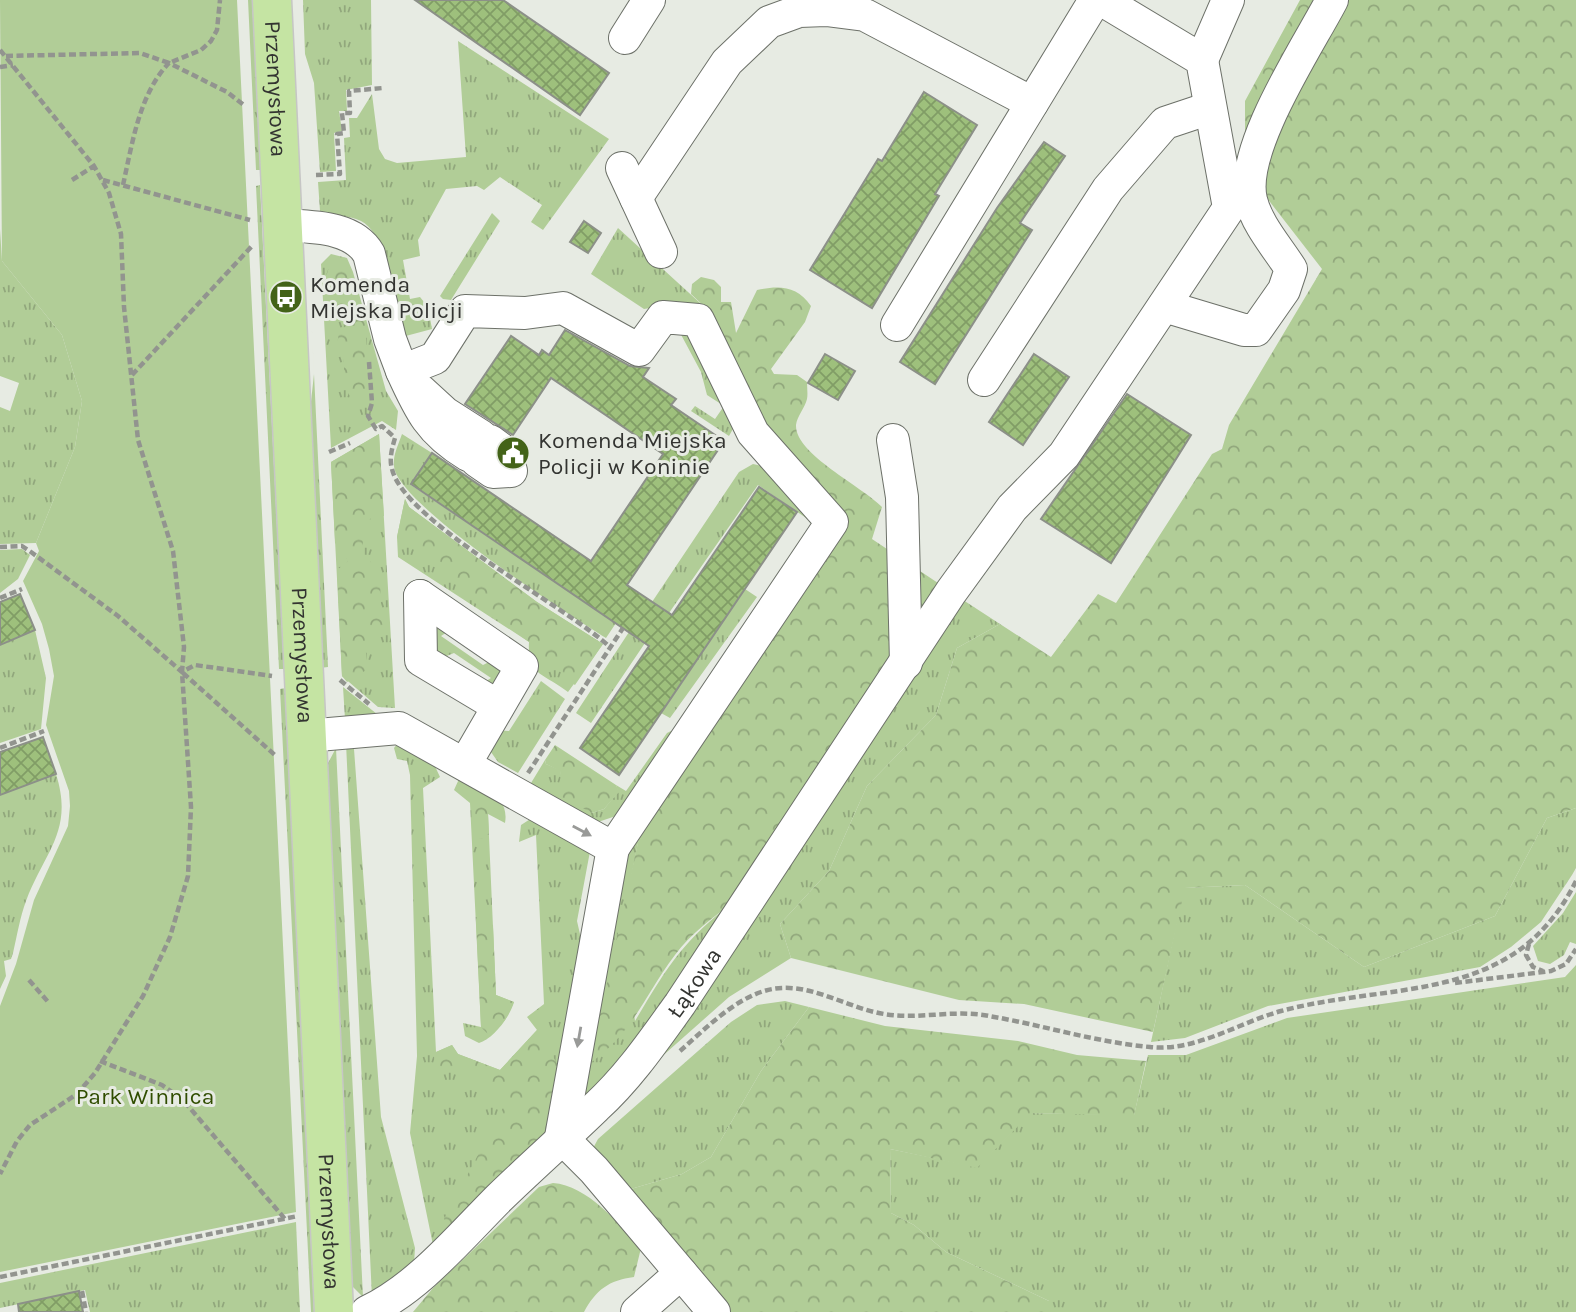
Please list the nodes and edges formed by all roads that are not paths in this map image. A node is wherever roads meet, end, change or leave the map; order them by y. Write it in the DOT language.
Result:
graph roads {
  1 [pos="272,0"];
  2 [pos="649,0"];
  3 [pos="1095,0"];
  4 [pos="1102,0"];
  5 [pos="1228,0"];
  6 [pos="1332,0"];
  7 [pos="625,38"];
  8 [pos="1202,60"];
  9 [pos="1032,103"];
  10 [pos="1210,108"];
  11 [pos="622,169"];
  12 [pos="636,198"];
  13 [pos="262,231"];
  14 [pos="660,252"];
  15 [pos="1164,306"];
  16 [pos="897,325"];
  17 [pos="402,371"];
  18 [pos="984,380"];
  19 [pos="893,440"];
  20 [pos="479,448"];
  21 [pos="906,663"];
  22 [pos="498,706"];
  23 [pos="291,746"];
  24 [pos="465,764"];
  25 [pos="613,848"];
  26 [pos="561,1137"];
  27 [pos="681,1273"];
  28 [pos="384,1308"];
  29 [pos="334,1312"];
  30 [pos="638,1312"];
  31 [pos="714,1312"];
  1 -- 13 [label="main road, Przemysłowa"];
  2 -- 7 [label="lane"];
  3 -- 9 [label="lane"];
  4 -- 8 [label="lane"];
  5 -- 8 [label="lane"];
  6 -- 15 [label="lane"];
  8 -- 10 [label="lane, Łąkowa"];
  9 -- 12 [label="lane"];
  9 -- 16 [label="lane"];
  10 -- 15 [label="lane, Łąkowa"];
  10 -- 18 [label="lane"];
  11 -- 12 [label="lane"];
  12 -- 14 [label="lane"];
  13 -- 17 [label="lane"];
  13 -- 23 [label="main road, Przemysłowa"];
  15 -- 21 [label="lane, Łąkowa"];
  17 -- 20 [label="lane"];
  17 -- 25 [label="lane"];
  19 -- 21 [label="lane"];
  21 -- 26 [label="lane, Łąkowa"];
  22 -- 24 [label="lane"];
  23 -- 24 [label="lane"];
  23 -- 29 [label="main road, Przemysłowa"];
  24 -- 25 [label="lane, one-way"];
  25 -- 26 [label="lane, one-way"];
  26 -- 27 [label="lane"];
  26 -- 28 [label="lane, Łąkowa"];
  27 -- 30 [label="lane"];
  27 -- 31 [label="lane"];
}
